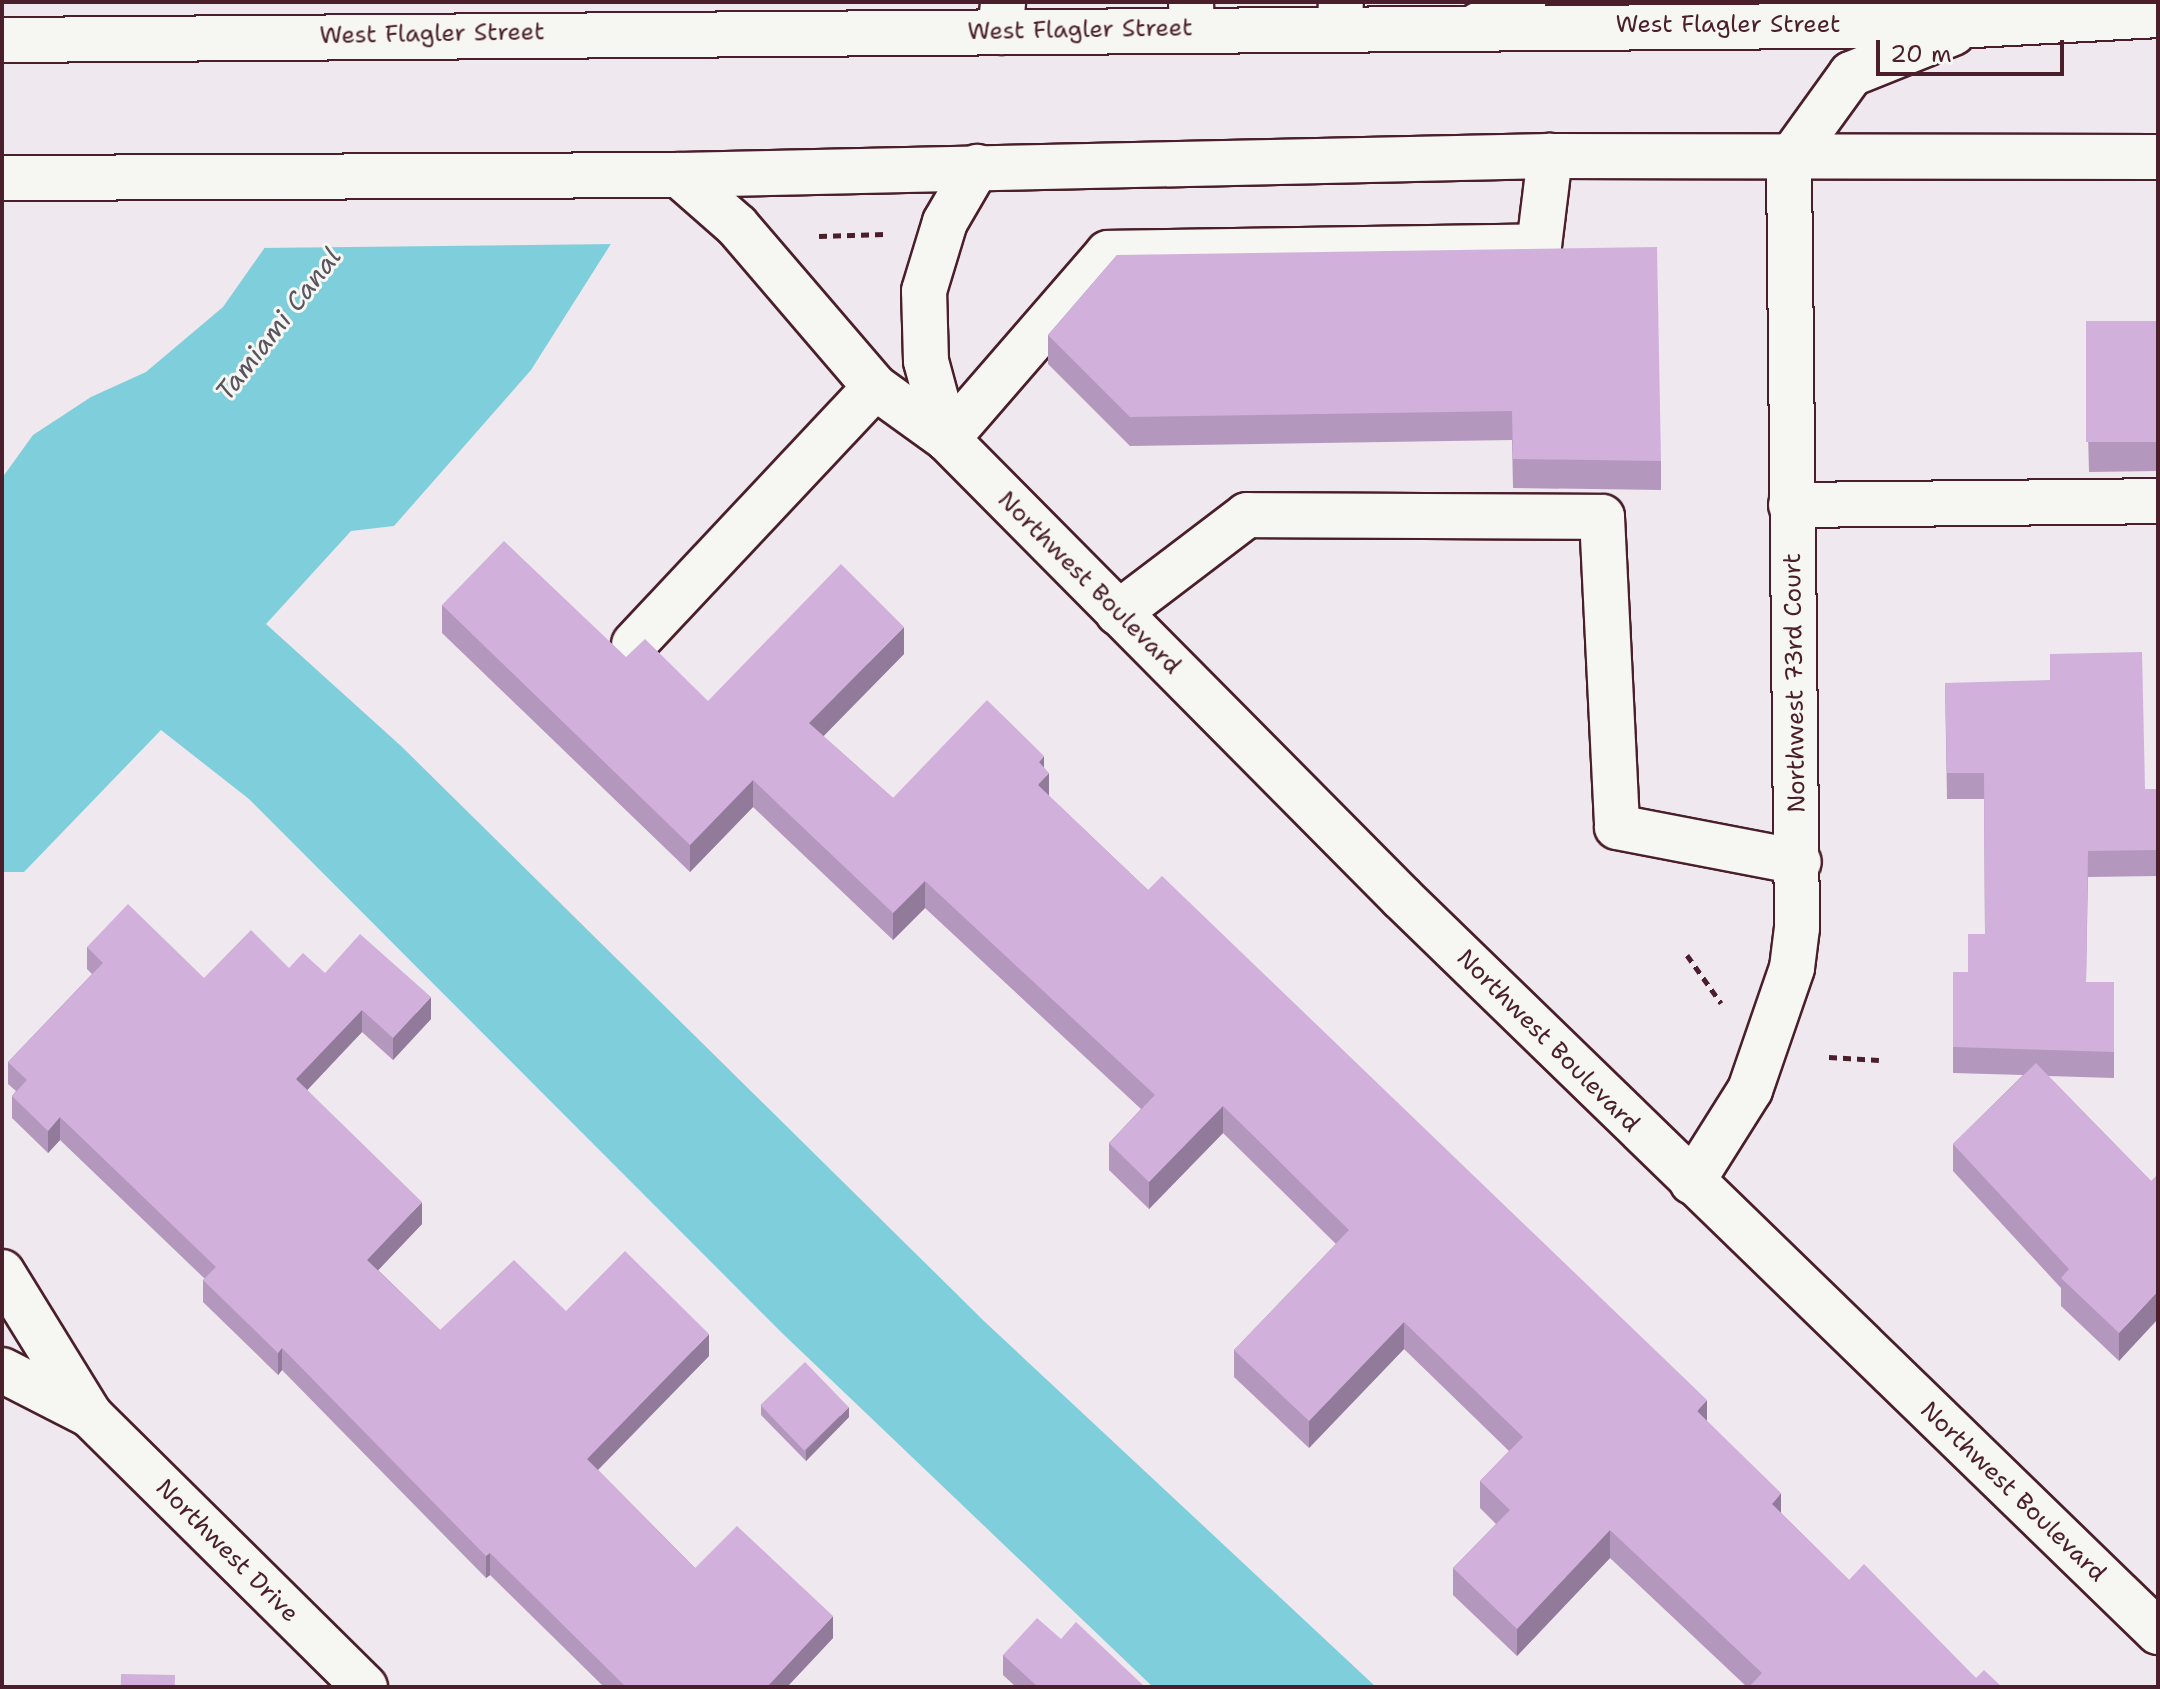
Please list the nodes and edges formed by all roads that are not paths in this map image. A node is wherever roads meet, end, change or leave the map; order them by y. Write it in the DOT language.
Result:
graph roads {
  1 [pos="1523,2"];
  2 [pos="1340,14"];
  3 [pos="1192,15"];
  4 [pos="2158,15"];
  5 [pos="1002,17"];
  6 [pos="1478,25"];
  7 [pos="1974,25"];
  8 [pos="2,40"];
  9 [pos="1550,156"];
  10 [pos="2158,157"];
  11 [pos="1789,160"];
  12 [pos="977,167"];
  13 [pos="679,175"];
  14 [pos="2,178"];
  15 [pos="875,387"];
  16 [pos="947,439"];
  17 [pos="2158,501"];
  18 [pos="1791,505"];
  19 [pos="1118,613"];
  20 [pos="634,644"];
  21 [pos="1799,862"];
  22 [pos="1692,1182"];
  23 [pos="2,1272"];
  24 [pos="2,1370"];
  25 [pos="90,1415"];
  26 [pos="2158,1632"];
  27 [pos="365,1687"];
  1 -- 6 [label="main road"];
  2 -- 3 [label="main road, West Flagler Street"];
  2 -- 6 [label="main road, West Flagler Street"];
  3 -- 5 [label="main road, West Flagler Street"];
  4 -- 7 [label="main road, West Flagler Street"];
  5 -- 8 [label="main road, West Flagler Street"];
  6 -- 7 [label="main road, West Flagler Street"];
  7 -- 11 [label="main road"];
  9 -- 11 [label="main road"];
  9 -- 12 [label="main road"];
  9 -- 16 [label="main road"];
  10 -- 11 [label="main road"];
  11 -- 18 [label="main road, Northwest 73rd Court"];
  12 -- 13 [label="main road"];
  12 -- 16 [label="main road, Northwest Boulevard"];
  13 -- 14 [label="main road"];
  13 -- 15 [label="main road, Northwest Boulevard"];
  15 -- 16 [label="main road, Northwest Boulevard"];
  15 -- 20 [label="main road"];
  16 -- 19 [label="main road, Northwest Boulevard"];
  17 -- 18 [label="main road"];
  18 -- 21 [label="main road, Northwest 73rd Court"];
  19 -- 21 [label="main road"];
  19 -- 22 [label="main road, Northwest Boulevard"];
  21 -- 22 [label="main road, Northwest 73rd Court"];
  22 -- 26 [label="main road, Northwest Boulevard"];
  23 -- 25 [label="main road, Northwest Drive"];
  24 -- 25 [label="main road, Northwest Drive"];
  25 -- 27 [label="main road, Northwest Drive"];
}
